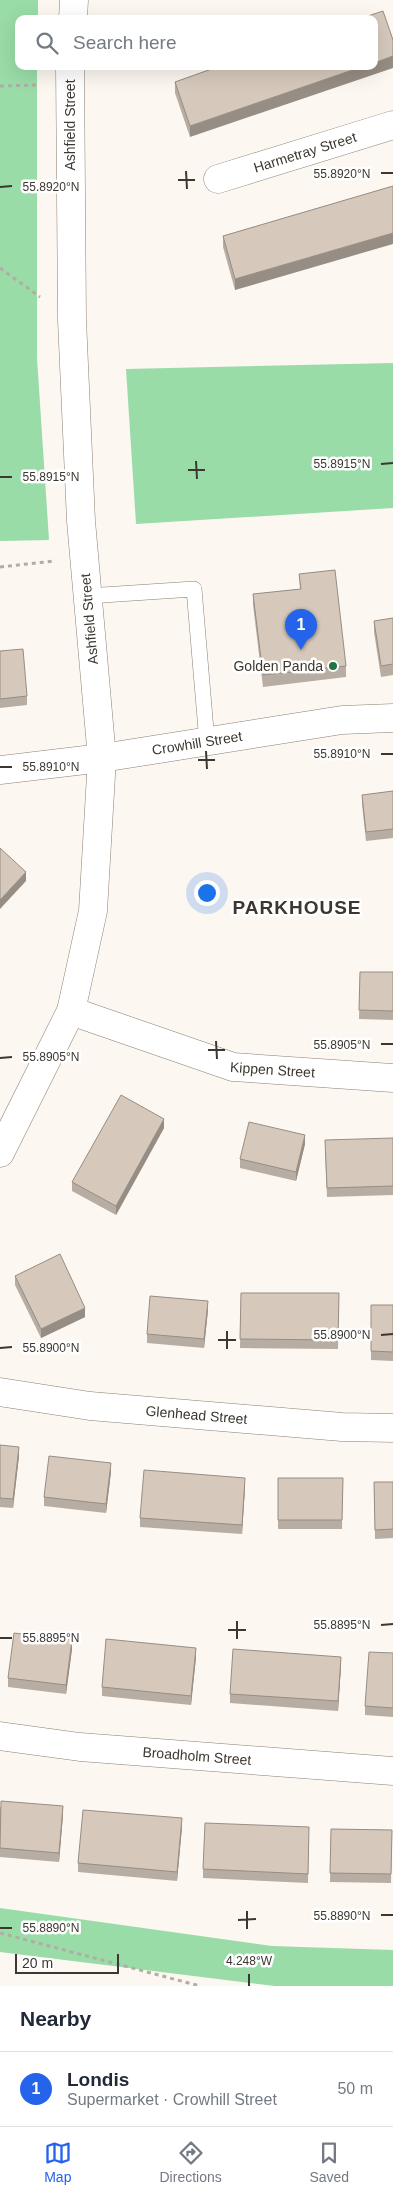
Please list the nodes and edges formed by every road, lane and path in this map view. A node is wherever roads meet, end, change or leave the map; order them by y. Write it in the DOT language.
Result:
graph roads {
  1 [pos="74,0"];
  2 [pos="73,15"];
  3 [pos="70,75"];
  4 [pos="0,86"];
  5 [pos="393,125"];
  6 [pos="218,179"];
  7 [pos="0,268"];
  8 [pos="72,320"];
  9 [pos="83,558"];
  10 [pos="0,567"];
  11 [pos="87,596"];
  12 [pos="393,718"];
  13 [pos="207,742"];
  14 [pos="102,758"];
  15 [pos="0,770"];
  16 [pos="70,1011"];
  17 [pos="393,1078"];
  18 [pos="0,1153"];
  19 [pos="0,1392"];
  20 [pos="393,1428"];
  21 [pos="0,1736"];
  22 [pos="393,1771"];
  23 [pos="0,1933"];
  24 [pos="200,1986"];
  1 -- 2 [label="street"];
  3 -- 4 [label="path"];
  3 -- 8 [label="street, Ashfield Street"];
  5 -- 6 [label="street, Harmetray Street"];
  7 -- 8 [label="path"];
  8 -- 9 [label="street, Ashfield Street"];
  9 -- 10 [label="path"];
  9 -- 11 [label="street, Ashfield Street"];
  11 -- 13 [label="lane"];
  11 -- 14 [label="street, Ashfield Street"];
  12 -- 13 [label="street, Crowhill Street"];
  13 -- 14 [label="street, Crowhill Street"];
  14 -- 15 [label="street, Crowhill Street"];
  14 -- 16 [label="street, Ashfield Street"];
  16 -- 17 [label="street, Kippen Street"];
  16 -- 18 [label="street, Ashfield Street"];
  19 -- 20 [label="street, Glenhead Street"];
  21 -- 22 [label="street, Broadholm Street"];
  23 -- 24 [label="path"];
}
